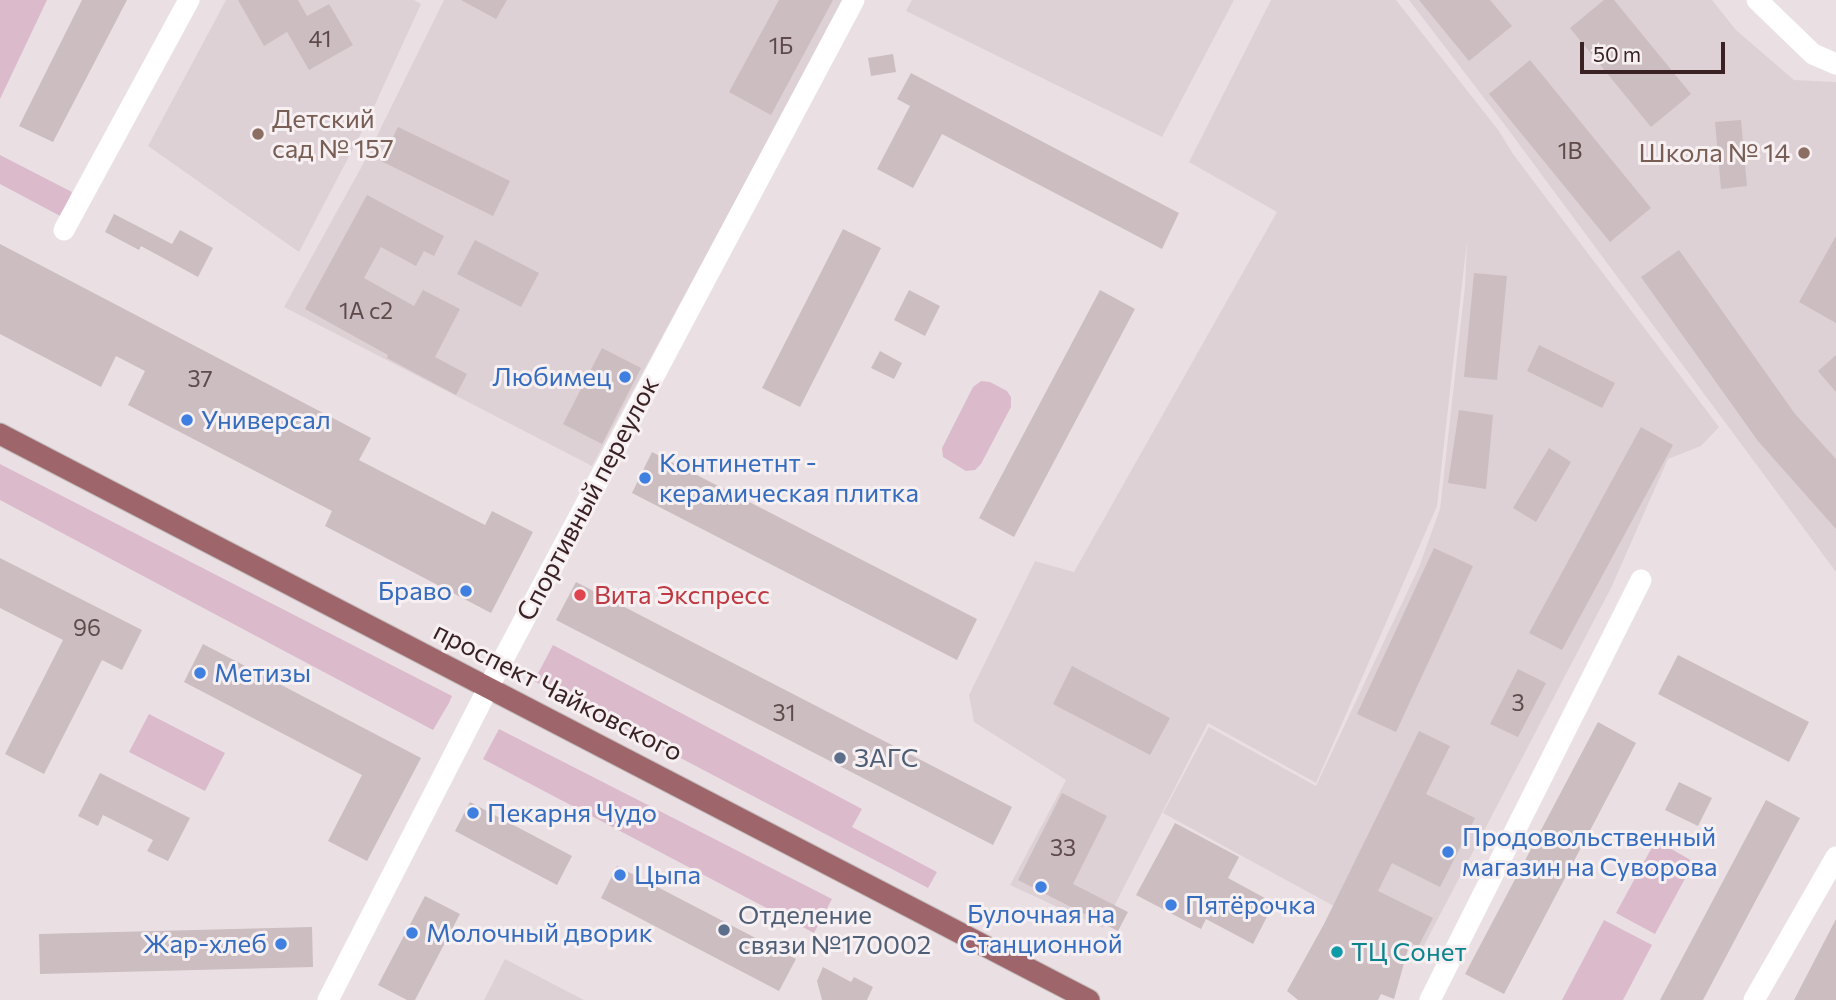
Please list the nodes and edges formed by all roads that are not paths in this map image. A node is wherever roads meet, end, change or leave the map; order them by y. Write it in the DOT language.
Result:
graph roads {
  1 [pos="189,0"];
  2 [pos="854,0"];
  3 [pos="1757,0"];
  4 [pos="1836,64"];
  5 [pos="64,230"];
  6 [pos="0,434"];
  7 [pos="1641,580"];
  8 [pos="489,688"];
  9 [pos="1836,857"];
  10 [pos="328,1000"];
  11 [pos="1089,1000"];
  12 [pos="1430,1000"];
  13 [pos="1754,1000"];
  1 -- 5 [label="street"];
  2 -- 8 [label="street, Спортивный переулок"];
  3 -- 4 [label="street"];
  6 -- 8 [label="main road, проспект Чайковского"];
  7 -- 12 [label="street"];
  8 -- 10 [label="street, Спортивный переулок"];
  8 -- 11 [label="main road, проспект Чайковского"];
  9 -- 13 [label="street"];
}
